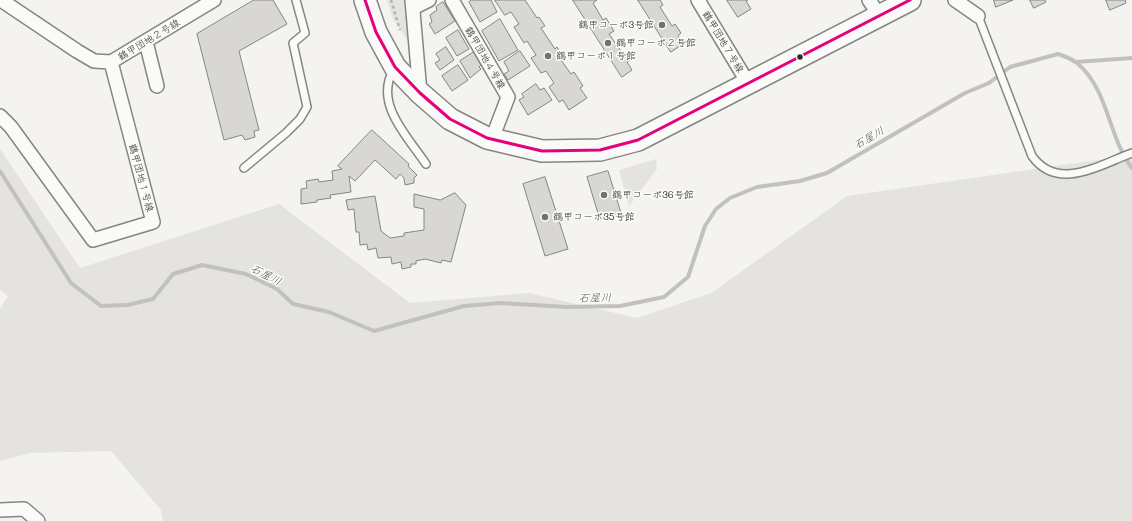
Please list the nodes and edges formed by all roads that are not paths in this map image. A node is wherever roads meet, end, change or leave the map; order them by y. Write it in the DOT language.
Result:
graph roads {
  1 [pos="1,0"];
  2 [pos="214,0"];
  3 [pos="296,0"];
  4 [pos="365,0"];
  5 [pos="429,0"];
  6 [pos="452,0"];
  7 [pos="698,0"];
  8 [pos="910,0"];
  9 [pos="955,0"];
  10 [pos="413,4"];
  11 [pos="874,8"];
  12 [pos="978,16"];
  13 [pos="146,42"];
  14 [pos="111,62"];
  15 [pos="395,67"];
  16 [pos="748,84"];
  17 [pos="157,86"];
  18 [pos="420,93"];
  19 [pos="0,116"];
  20 [pos="492,139"];
  21 [pos="1132,153"];
  22 [pos="426,164"];
  23 [pos="244,168"];
  24 [pos="0,510"];
  25 [pos="38,521"];
  1 -- 14 [label="street, 鶴甲団地２号線"];
  2 -- 13 [label="street, 鶴甲団地２号線"];
  3 -- 23 [label="lane"];
  4 -- 15 [label="main road"];
  5 -- 10 [label="street"];
  6 -- 20 [label="street, 鶴甲団地４号線"];
  7 -- 16 [label="street, 鶴甲団地７号線"];
  8 -- 11 [label="main road"];
  9 -- 12 [label="street"];
  10 -- 18 [label="street"];
  11 -- 16 [label="main road"];
  12 -- 21 [label="lane"];
  13 -- 14 [label="street, 鶴甲団地２号線"];
  13 -- 17 [label="street"];
  14 -- 19 [label="street, 鶴甲団地１号線"];
  15 -- 18 [label="main road"];
  15 -- 22 [label="lane"];
  16 -- 20 [label="main road"];
  18 -- 20 [label="main road"];
  24 -- 25 [label="street"];
}
